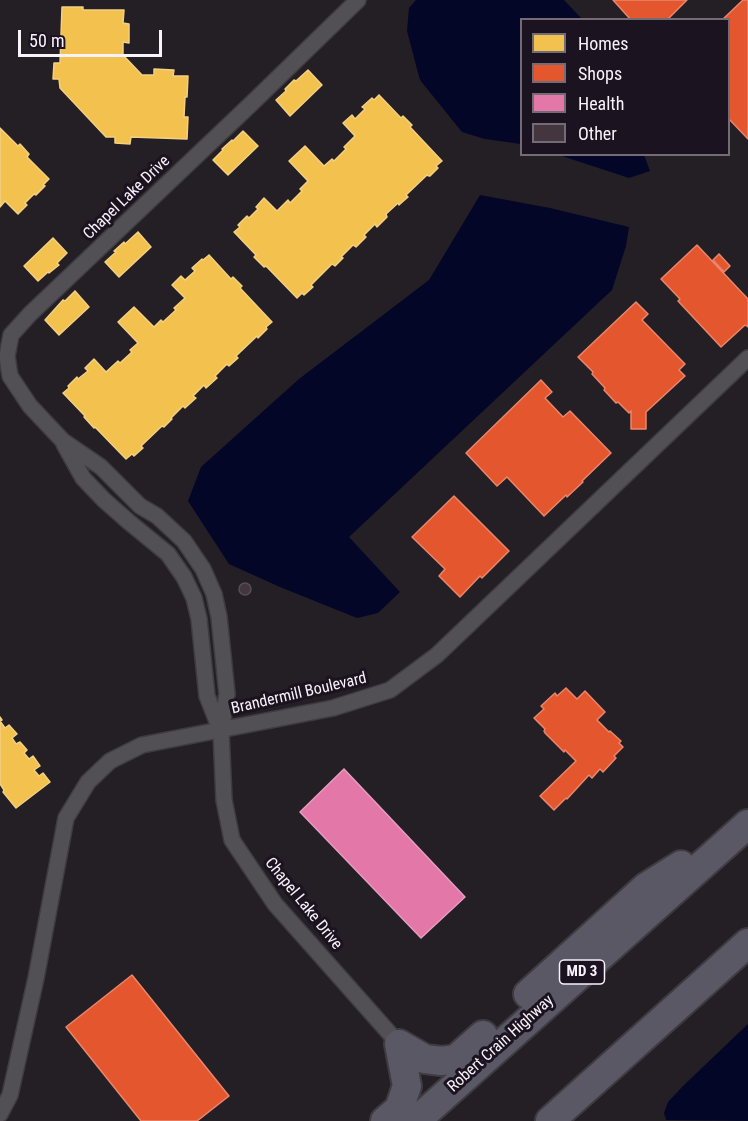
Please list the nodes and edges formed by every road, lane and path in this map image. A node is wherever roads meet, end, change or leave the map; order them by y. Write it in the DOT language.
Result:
graph roads {
  1 [pos="358,0"];
  2 [pos="748,358"];
  3 [pos="63,441"];
  4 [pos="221,730"];
  5 [pos="748,823"];
  6 [pos="748,943"];
  7 [pos="399,1044"];
  8 [pos="0,1114"];
  9 [pos="385,1121"];
  10 [pos="416,1121"];
  11 [pos="550,1121"];
  1 -- 3 [label="street, Chapel Lake Drive"];
  2 -- 4 [label="street, Brandermill Boulevard"];
  3 -- 4 [label="street, Chapel Lake Drive"];
  3 -- 4 [label="street, Chapel Lake Drive"];
  4 -- 7 [label="street, Chapel Lake Drive"];
  4 -- 8 [label="street, Brandermill Boulevard"];
  5 -- 7 [label="highway"];
  5 -- 10 [label="highway, Robert Crain Highway / MD 3"];
  6 -- 11 [label="highway"];
  7 -- 9 [label="highway"];
}
